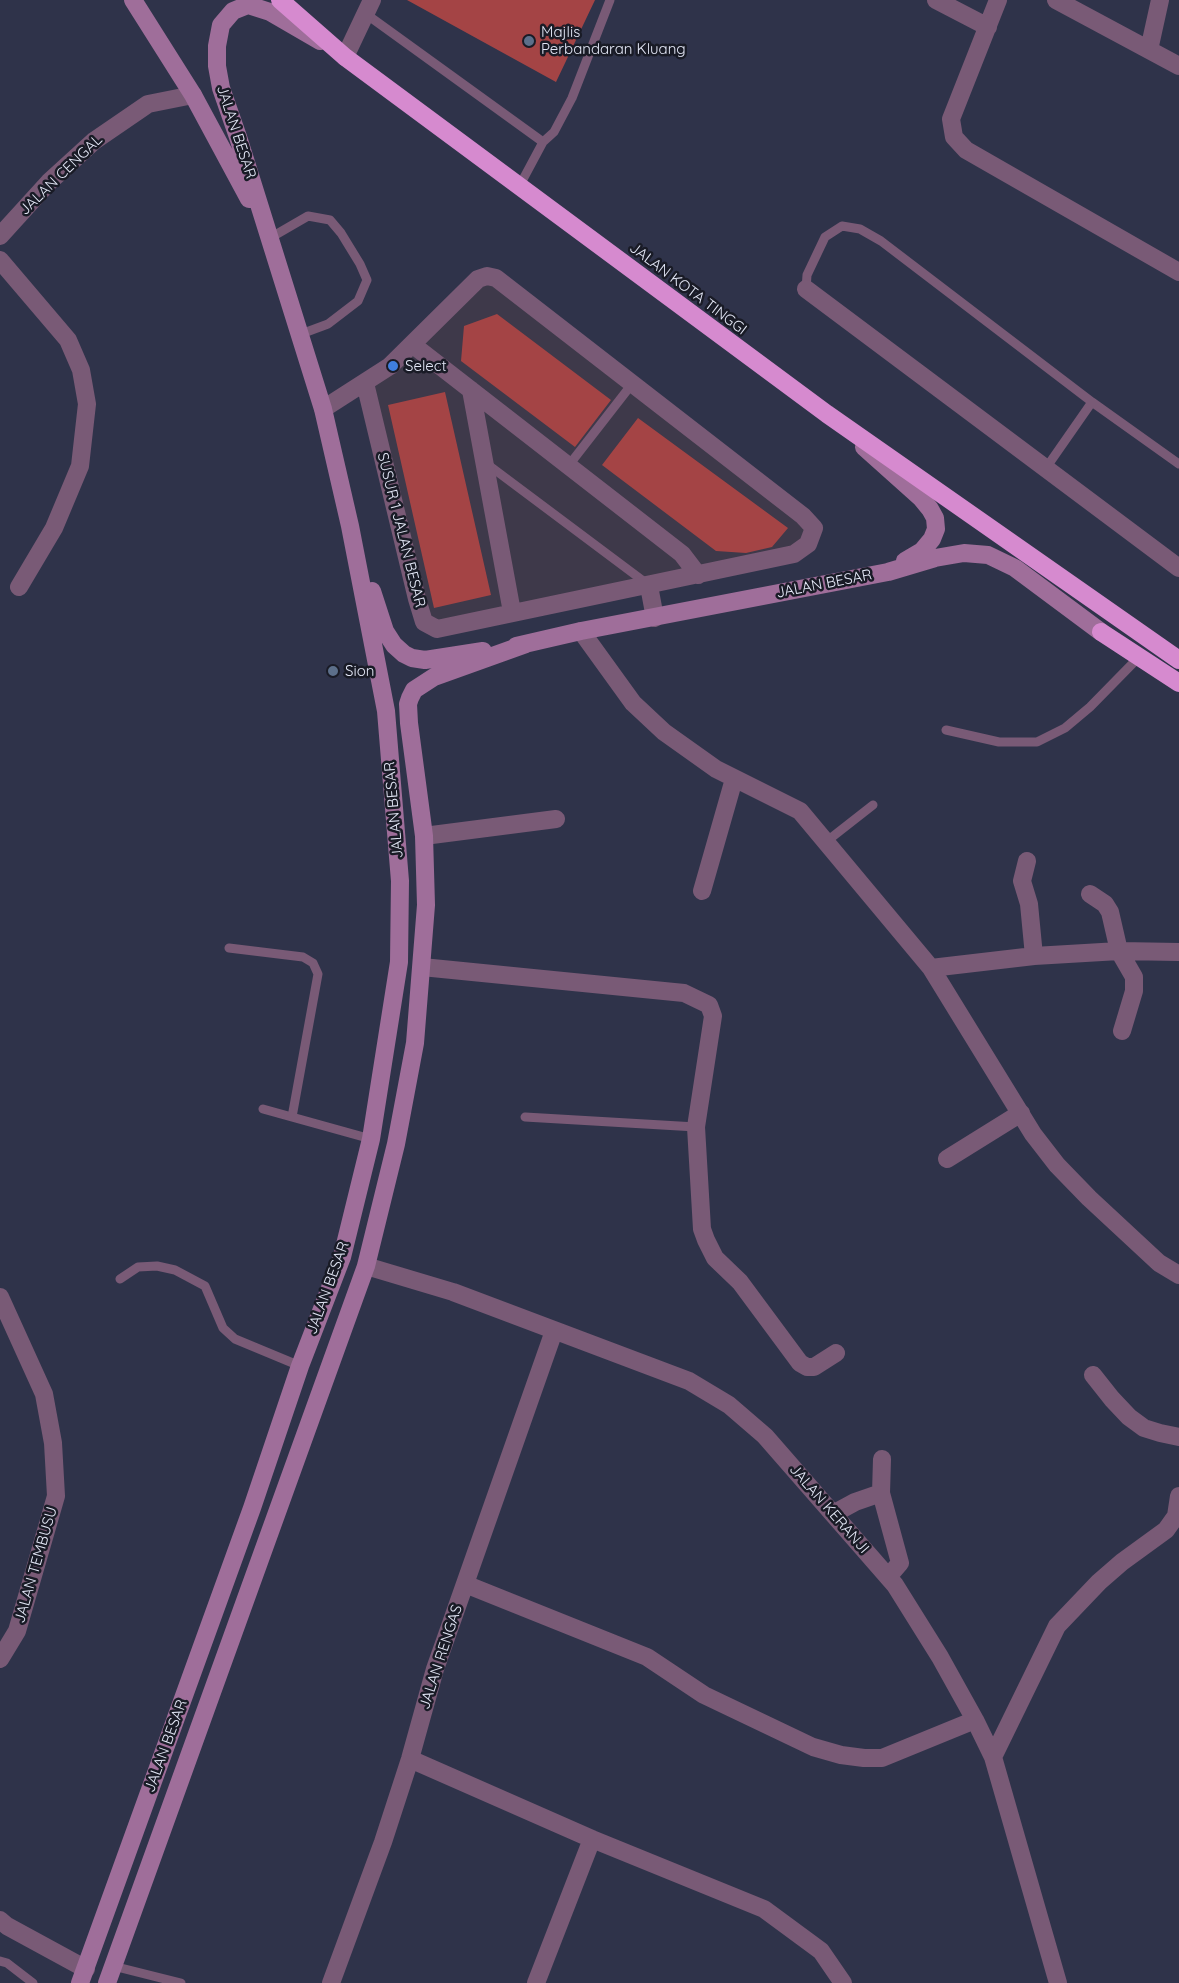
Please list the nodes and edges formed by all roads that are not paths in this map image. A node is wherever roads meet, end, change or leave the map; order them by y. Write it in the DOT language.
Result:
graph roads {
  1 [pos="133,0"];
  2 [pos="280,0"];
  3 [pos="610,0"];
  4 [pos="936,0"];
  5 [pos="998,0"];
  6 [pos="1056,0"];
  7 [pos="1160,0"];
  8 [pos="369,7"];
  9 [pos="988,27"];
  10 [pos="1149,50"];
  11 [pos="345,57"];
  12 [pos="1179,66"];
  13 [pos="194,94"];
  14 [pos="543,142"];
  15 [pos="520,185"];
  16 [pos="0,236"];
  17 [pos="270,238"];
  18 [pos="0,260"];
  19 [pos="1179,272"];
  20 [pos="806,289"];
  21 [pos="301,334"];
  22 [pos="413,345"];
  23 [pos="365,383"];
  24 [pos="632,384"];
  25 [pos="471,390"];
  26 [pos="1092,402"];
  27 [pos="323,409"];
  28 [pos="826,414"];
  29 [pos="485,463"];
  30 [pos="1179,464"];
  31 [pos="569,465"];
  32 [pos="1046,468"];
  33 [pos="350,526"];
  34 [pos="1177,563"];
  35 [pos="888,572"];
  36 [pos="698,575"];
  37 [pos="650,586"];
  38 [pos="19,587"];
  39 [pos="512,612"];
  40 [pos="655,618"];
  41 [pos="581,631"];
  42 [pos="1101,632"];
  43 [pos="526,644"];
  44 [pos="1140,656"];
  45 [pos="1179,660"];
  46 [pos="1179,682"];
  47 [pos="946,730"];
  48 [pos="734,779"];
  49 [pos="873,805"];
  50 [pos="556,819"];
  51 [pos="424,836"];
  52 [pos="827,841"];
  53 [pos="1027,861"];
  54 [pos="702,891"];
  55 [pos="1090,894"];
  56 [pos="229,948"];
  57 [pos="1119,951"];
  58 [pos="1179,952"];
  59 [pos="1034,956"];
  60 [pos="422,967"];
  61 [pos="931,968"];
  62 [pos="1122,1031"];
  63 [pos="263,1109"];
  64 [pos="1020,1113"];
  65 [pos="292,1117"];
  66 [pos="525,1117"];
  67 [pos="696,1127"];
  68 [pos="371,1139"];
  69 [pos="948,1159"];
  70 [pos="366,1266"];
  71 [pos="1179,1275"];
  72 [pos="120,1279"];
  73 [pos="0,1297"];
  74 [pos="554,1331"];
  75 [pos="836,1353"];
  76 [pos="300,1366"];
  77 [pos="1093,1375"];
  78 [pos="1179,1437"];
  79 [pos="882,1459"];
  80 [pos="881,1493"];
  81 [pos="1179,1496"];
  82 [pos="833,1514"];
  83 [pos="888,1577"];
  84 [pos="465,1584"];
  85 [pos="0,1659"];
  86 [pos="975,1720"];
  87 [pos="993,1757"];
  88 [pos="410,1759"];
  89 [pos="592,1839"];
  90 [pos="0,1920"];
  91 [pos="0,1961"];
  92 [pos="110,1975"];
  93 [pos="83,1976"];
  94 [pos="33,1983"];
  95 [pos="181,1983"];
  96 [pos="331,1983"];
  97 [pos="536,1983"];
  98 [pos="843,1983"];
  99 [pos="1058,1983"];
  1 -- 13 [label="main road, JALAN BESAR"];
  2 -- 11 [label="highway, JALAN KOTA TINGGI"];
  3 -- 14 [label="lane"];
  4 -- 9 [label="street"];
  5 -- 9 [label="street"];
  6 -- 10 [label="street"];
  7 -- 10 [label="street"];
  8 -- 11 [label="street"];
  8 -- 14 [label="lane"];
  9 -- 19 [label="street"];
  10 -- 12 [label="street"];
  11 -- 15 [label="highway, JALAN KOTA TINGGI"];
  11 -- 17 [label="main road, JALAN BESAR"];
  13 -- 16 [label="street, JALAN CENGAL"];
  13 -- 17 [label="main road, JALAN BESAR"];
  14 -- 15 [label="lane"];
  15 -- 28 [label="highway, JALAN KOTA TINGGI"];
  17 -- 21 [label="main road, JALAN BESAR"];
  17 -- 21 [label="lane"];
  18 -- 38 [label="street"];
  20 -- 26 [label="lane"];
  20 -- 32 [label="street"];
  21 -- 27 [label="main road, JALAN BESAR"];
  22 -- 23 [label="street"];
  22 -- 24 [label="street"];
  22 -- 25 [label="street"];
  23 -- 27 [label="street"];
  23 -- 39 [label="street, SUSUR 1 JALAN BESAR"];
  24 -- 31 [label="lane"];
  24 -- 36 [label="street, SUSUR 1 JALAN BESAR"];
  25 -- 29 [label="street"];
  25 -- 31 [label="street"];
  26 -- 30 [label="lane"];
  26 -- 32 [label="lane"];
  27 -- 33 [label="main road, JALAN BESAR"];
  28 -- 35 [label="main road"];
  28 -- 45 [label="highway, JALAN KOTA TINGGI"];
  29 -- 37 [label="lane"];
  29 -- 39 [label="street"];
  31 -- 36 [label="street"];
  32 -- 34 [label="street"];
  33 -- 43 [label="main road, JALAN BESAR"];
  33 -- 68 [label="main road, JALAN BESAR"];
  35 -- 40 [label="main road, JALAN BESAR"];
  35 -- 42 [label="main road, JALAN BESAR"];
  36 -- 37 [label="street, SUSUR 1 JALAN BESAR"];
  37 -- 39 [label="street, SUSUR 1 JALAN BESAR"];
  37 -- 40 [label="street"];
  40 -- 41 [label="main road, JALAN BESAR"];
  41 -- 43 [label="main road, JALAN BESAR"];
  41 -- 48 [label="street"];
  42 -- 44 [label="highway"];
  43 -- 51 [label="main road, JALAN BESAR"];
  44 -- 46 [label="highway"];
  44 -- 47 [label="lane"];
  48 -- 52 [label="street"];
  48 -- 54 [label="street"];
  49 -- 52 [label="lane"];
  50 -- 51 [label="street"];
  51 -- 60 [label="main road, JALAN BESAR"];
  52 -- 61 [label="street"];
  53 -- 59 [label="street"];
  55 -- 57 [label="street"];
  56 -- 65 [label="lane"];
  57 -- 58 [label="street"];
  57 -- 59 [label="street"];
  57 -- 62 [label="street"];
  59 -- 61 [label="street"];
  60 -- 67 [label="street"];
  60 -- 70 [label="main road, JALAN BESAR"];
  61 -- 64 [label="street"];
  63 -- 65 [label="lane"];
  64 -- 69 [label="street"];
  64 -- 71 [label="street"];
  65 -- 68 [label="lane"];
  66 -- 67 [label="lane"];
  67 -- 75 [label="street"];
  68 -- 76 [label="main road, JALAN BESAR"];
  70 -- 74 [label="street, JALAN KERANJI"];
  70 -- 92 [label="main road, JALAN BESAR"];
  72 -- 76 [label="lane"];
  73 -- 85 [label="street, JALAN TEMBUSU"];
  74 -- 82 [label="street, JALAN KERANJI"];
  74 -- 84 [label="street, JALAN RENGAS"];
  76 -- 93 [label="main road, JALAN BESAR"];
  77 -- 78 [label="street"];
  79 -- 80 [label="street"];
  80 -- 82 [label="street"];
  80 -- 83 [label="street"];
  81 -- 87 [label="street"];
  82 -- 83 [label="street, JALAN KERANJI"];
  83 -- 86 [label="street, JALAN KERANJI"];
  84 -- 86 [label="street"];
  84 -- 88 [label="street, JALAN RENGAS"];
  86 -- 87 [label="street, JALAN KERANJI"];
  87 -- 99 [label="street, JALAN KERANJI"];
  88 -- 89 [label="street"];
  88 -- 96 [label="street, JALAN RENGAS"];
  89 -- 97 [label="street"];
  89 -- 98 [label="street"];
  90 -- 93 [label="street"];
  91 -- 94 [label="lane"];
  92 -- 95 [label="lane"];
}
